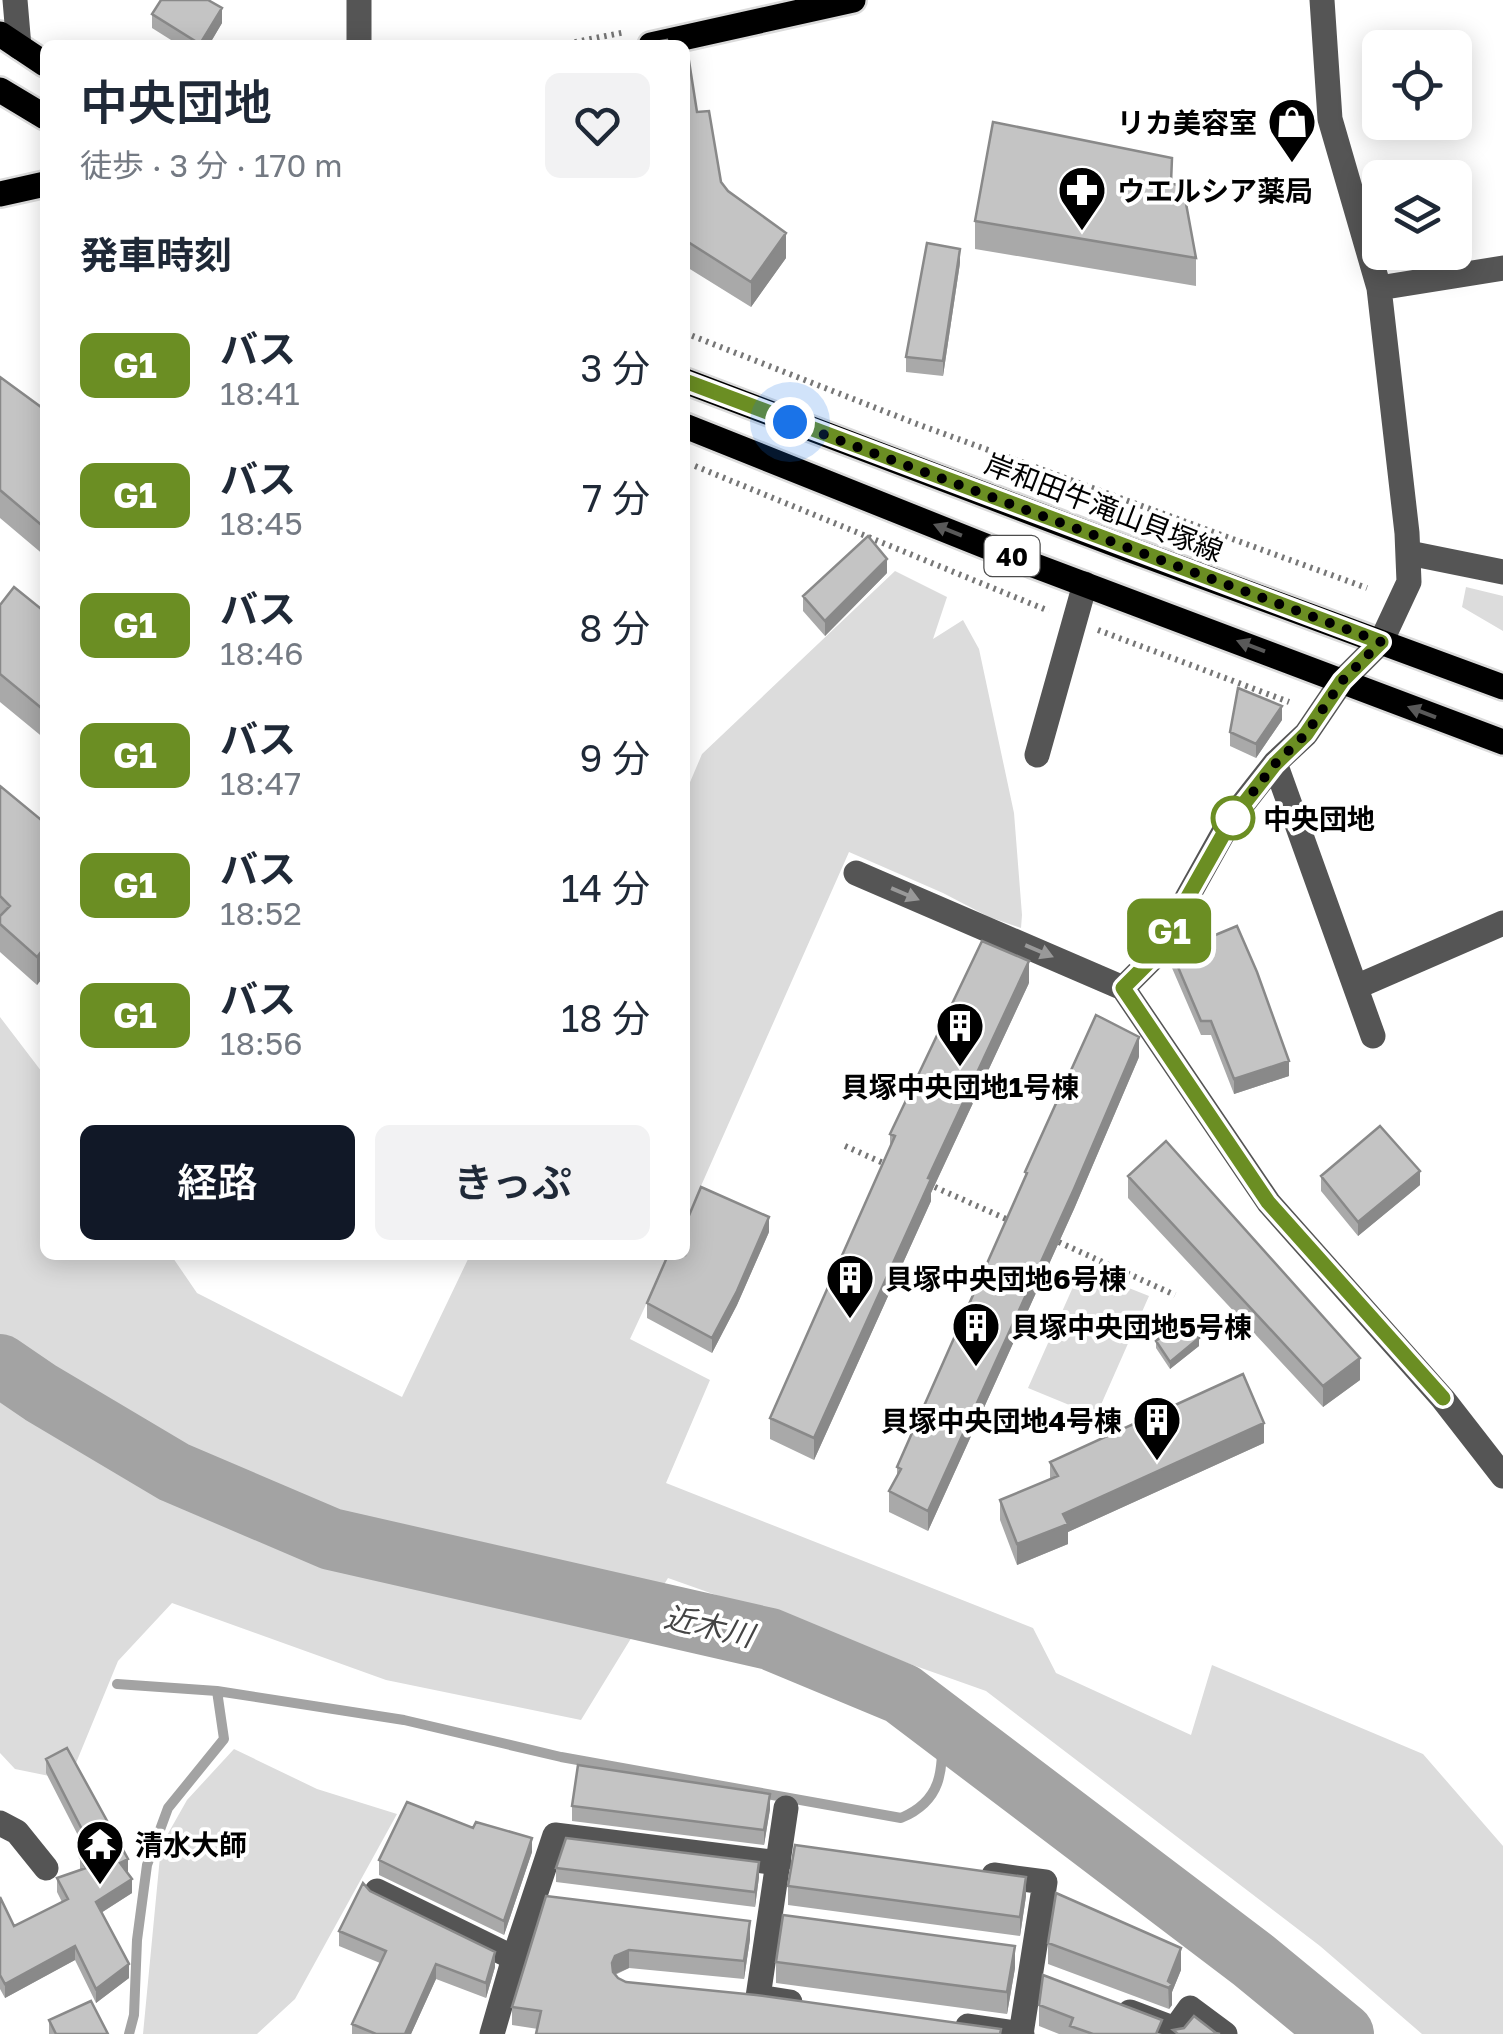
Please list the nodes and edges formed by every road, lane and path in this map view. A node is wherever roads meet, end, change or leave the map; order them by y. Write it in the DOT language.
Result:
graph roads {
  1 [pos="14,0"];
  2 [pos="359,0"];
  3 [pos="854,0"];
  4 [pos="1322,0"];
  5 [pos="9,40"];
  6 [pos="360,40"];
  7 [pos="674,40"];
  8 [pos="40,61"];
  9 [pos="1,91"];
  10 [pos="40,114"];
  11 [pos="40,185"];
  12 [pos="0,194"];
  13 [pos="1503,268"];
  14 [pos="1379,288"];
  15 [pos="690,335"];
  16 [pos="690,384"];
  17 [pos="690,428"];
  18 [pos="690,463"];
  19 [pos="1409,552"];
  20 [pos="1503,572"];
  21 [pos="1085,584"];
  22 [pos="1367,588"];
  23 [pos="1075,622"];
  24 [pos="1381,642"];
  25 [pos="1342,681"];
  26 [pos="1503,687"];
  27 [pos="1288,702"];
  28 [pos="1503,742"];
  29 [pos="1037,756"];
  30 [pos="1275,764"];
  31 [pos="856,873"];
  32 [pos="1503,923"];
  33 [pos="1356,987"];
  34 [pos="1123,988"];
  35 [pos="1373,1036"];
  36 [pos="845,1146"];
  37 [pos="897,1170"];
  38 [pos="914,1178"];
  39 [pos="1019,1224"];
  40 [pos="1036,1232"];
  41 [pos="1175,1294"];
  42 [pos="1503,1476"];
  43 [pos="786,1808"];
  44 [pos="0,1823"];
  45 [pos="786,1852"];
  46 [pos="46,1868"];
  47 [pos="970,1872"];
  48 [pos="378,1891"];
  49 [pos="514,1958"];
  50 [pos="1103,2002"];
  51 [pos="815,2005"];
  52 [pos="946,2023"];
  53 [pos="1174,2032"];
  54 [pos="492,2034"];
  55 [pos="1021,2034"];
  56 [pos="1226,2034"];
  1 -- 5 [label="street"];
  2 -- 6 [label="street"];
  3 -- 7 [label="main road"];
  4 -- 14 [label="street"];
  5 -- 8 [label="main road"];
  9 -- 10 [label="main road"];
  11 -- 12 [label="main road"];
  13 -- 14 [label="street"];
  14 -- 19 [label="street"];
  15 -- 22 [label="path"];
  16 -- 24 [label="main road, 岸和田牛滝山貝塚線 / 40"];
  21 -- 17 [label="main road, 40, one-way"];
  18 -- 23 [label="path"];
  19 -- 20 [label="street"];
  19 -- 24 [label="street"];
  21 -- 23 [label="street"];
  25 -- 21 [label="main road, 40, one-way"];
  23 -- 27 [label="path"];
  23 -- 29 [label="street"];
  24 -- 25 [label="street"];
  24 -- 26 [label="main road, 岸和田牛滝山貝塚線 / 40"];
  28 -- 25 [label="main road, 40, one-way"];
  25 -- 30 [label="street"];
  30 -- 33 [label="street"];
  30 -- 34 [label="street"];
  31 -- 34 [label="street, one-way"];
  32 -- 33 [label="street"];
  33 -- 35 [label="street"];
  34 -- 42 [label="street"];
  36 -- 37 [label="path"];
  38 -- 39 [label="path"];
  40 -- 41 [label="path"];
  43 -- 45 [label="street"];
  44 -- 46 [label="street"];
  45 -- 49 [label="street"];
  45 -- 51 [label="street"];
  47 -- 55 [label="street"];
  48 -- 49 [label="street"];
  49 -- 54 [label="street"];
  50 -- 53 [label="street"];
  52 -- 55 [label="street"];
  53 -- 56 [label="street"];
}
